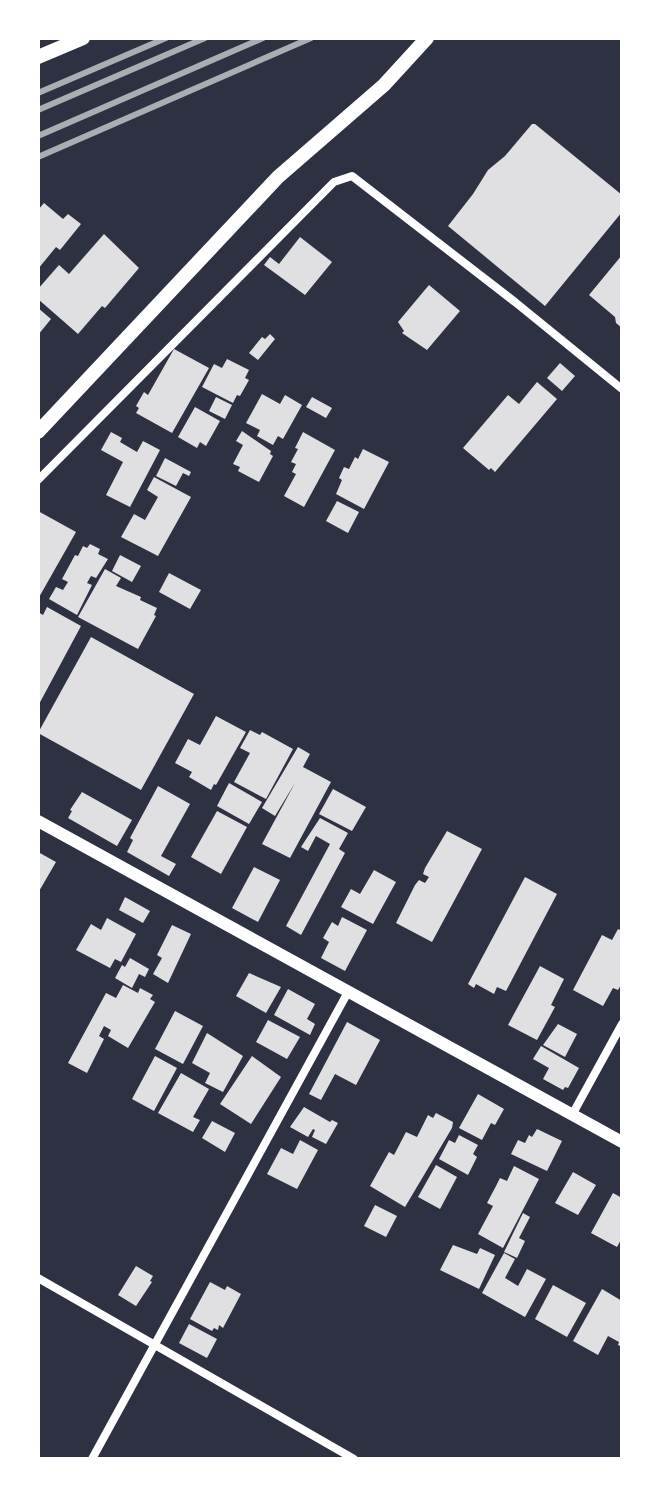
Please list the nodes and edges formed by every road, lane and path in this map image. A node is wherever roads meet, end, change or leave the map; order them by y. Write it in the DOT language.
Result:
graph roads {
  1 [pos="83,38"];
  2 [pos="427,38"];
  3 [pos="38,57"];
  4 [pos="622,389"];
  5 [pos="38,432"];
  6 [pos="38,480"];
  7 [pos="38,821"];
  8 [pos="348,992"];
  9 [pos="622,1024"];
  10 [pos="572,1115"];
  11 [pos="622,1142"];
  12 [pos="38,1278"];
  13 [pos="155,1344"];
  14 [pos="92,1459"];
  15 [pos="354,1459"];
  1 -- 3 [label="main road"];
  2 -- 5 [label="main road"];
  4 -- 6 [label="street"];
  7 -- 8 [label="street"];
  8 -- 10 [label="street"];
  8 -- 13 [label="street"];
  9 -- 10 [label="street"];
  10 -- 11 [label="street"];
  12 -- 13 [label="street"];
  13 -- 14 [label="street"];
  13 -- 15 [label="street"];
}
